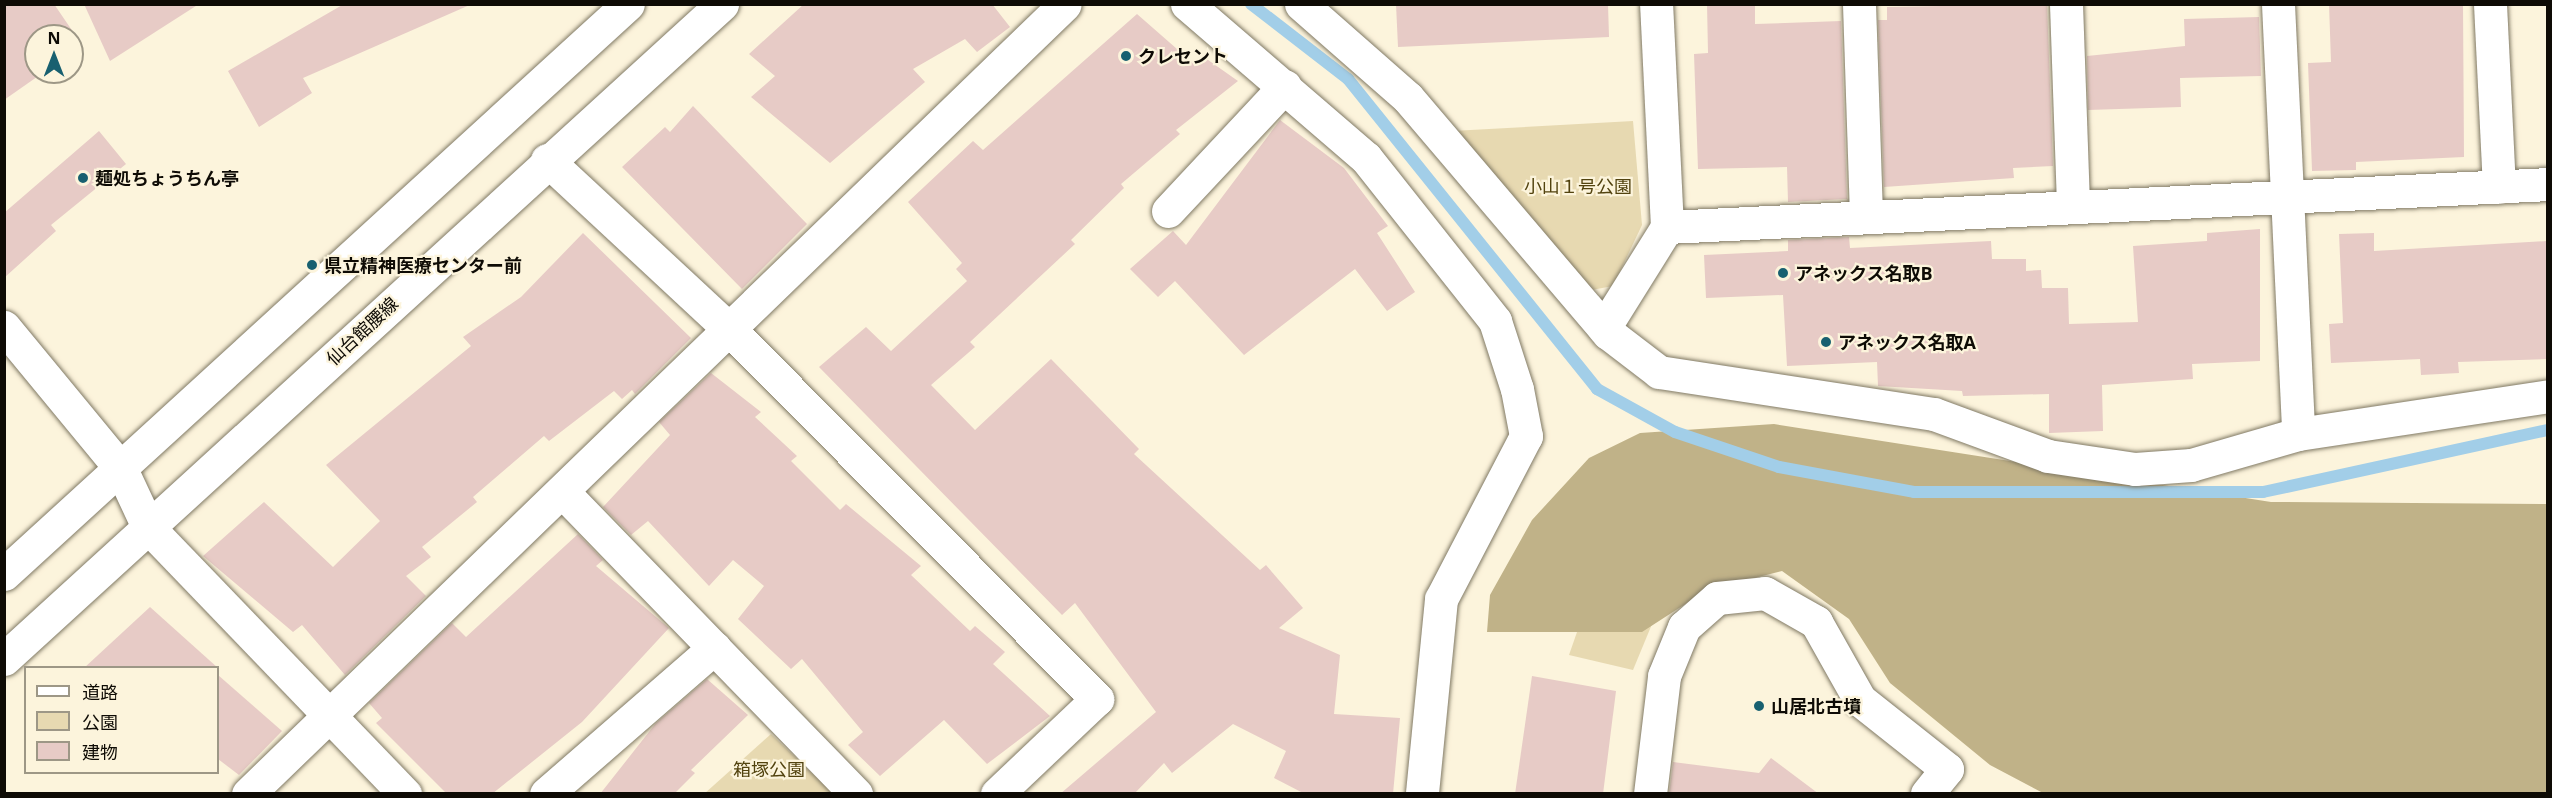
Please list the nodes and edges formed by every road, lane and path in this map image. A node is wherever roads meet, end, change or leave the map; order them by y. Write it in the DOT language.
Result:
graph roads {
  1 [pos="628,4"];
  2 [pos="722,4"];
  3 [pos="1065,4"];
  4 [pos="1187,4"];
  5 [pos="1301,4"];
  6 [pos="1656,4"];
  7 [pos="1859,4"];
  8 [pos="2066,4"];
  9 [pos="2278,4"];
  10 [pos="2490,4"];
  11 [pos="1285,86"];
  12 [pos="547,160"];
  13 [pos="2547,184"];
  14 [pos="2499,187"];
  15 [pos="2286,197"];
  16 [pos="2073,204"];
  17 [pos="1168,211"];
  18 [pos="1866,216"];
  19 [pos="1667,227"];
  20 [pos="4,327"];
  21 [pos="1604,328"];
  22 [pos="732,332"];
  23 [pos="2547,396"];
  24 [pos="2298,434"];
  25 [pos="121,469"];
  26 [pos="563,492"];
  27 [pos="148,527"];
  28 [pos="4,574"];
  29 [pos="714,648"];
  30 [pos="4,659"];
  31 [pos="327,717"];
  32 [pos="248,794"];
  33 [pos="405,794"];
  34 [pos="546,794"];
  35 [pos="856,794"];
  36 [pos="997,794"];
  37 [pos="1422,794"];
  38 [pos="1650,794"];
  39 [pos="1927,794"];
  1 -- 25 [label="street"];
  2 -- 12 [label="street, 仙台館腰線"];
  3 -- 22 [label="street"];
  4 -- 11 [label="street"];
  5 -- 21 [label="street"];
  6 -- 19 [label="street"];
  7 -- 18 [label="street"];
  8 -- 16 [label="street"];
  9 -- 15 [label="street"];
  10 -- 14 [label="street"];
  11 -- 17 [label="street"];
  11 -- 37 [label="street"];
  12 -- 22 [label="street"];
  12 -- 27 [label="street, 仙台館腰線"];
  13 -- 14 [label="street"];
  14 -- 15 [label="street"];
  15 -- 16 [label="street"];
  15 -- 24 [label="street"];
  16 -- 18 [label="street"];
  18 -- 19 [label="street"];
  19 -- 21 [label="street"];
  20 -- 25 [label="street"];
  21 -- 24 [label="street"];
  22 -- 26 [label="street"];
  22 -- 36 [label="street"];
  23 -- 24 [label="street"];
  25 -- 27 [label="street"];
  25 -- 28 [label="street"];
  26 -- 29 [label="street"];
  26 -- 31 [label="street"];
  27 -- 30 [label="street, 仙台館腰線"];
  27 -- 31 [label="street"];
  29 -- 34 [label="street"];
  29 -- 35 [label="street"];
  31 -- 32 [label="street"];
  31 -- 33 [label="street"];
  38 -- 39 [label="street"];
}
